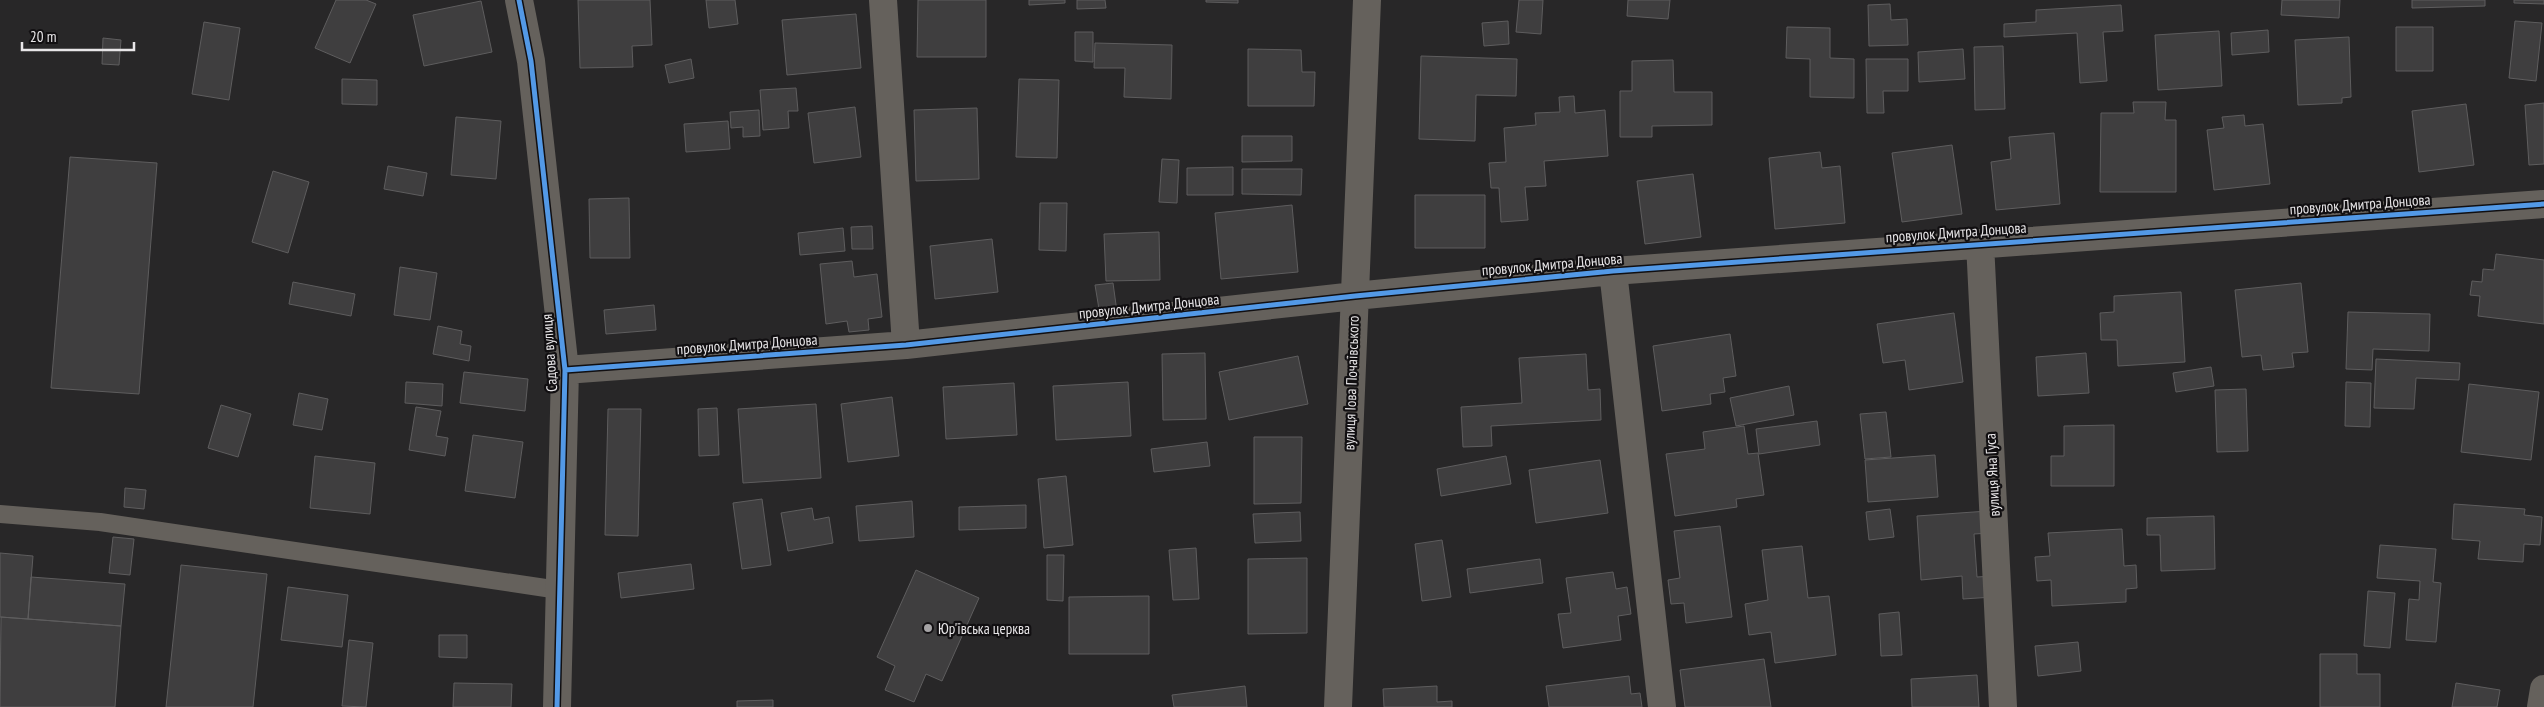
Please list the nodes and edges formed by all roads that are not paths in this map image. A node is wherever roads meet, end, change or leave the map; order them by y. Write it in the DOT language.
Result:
graph roads {
  1 [pos="519,0"];
  2 [pos="883,0"];
  3 [pos="1367,0"];
  4 [pos="2544,204"];
  5 [pos="1980,243"];
  6 [pos="1613,271"];
  7 [pos="1355,296"];
  8 [pos="906,345"];
  9 [pos="565,370"];
  10 [pos="0,514"];
  11 [pos="560,590"];
  12 [pos="2544,689"];
  13 [pos="557,707"];
  14 [pos="1338,707"];
  15 [pos="1662,707"];
  16 [pos="2003,707"];
  17 [pos="2541,707"];
  1 -- 9 [label="street, Садова вулиця"];
  2 -- 8 [label="street"];
  3 -- 7 [label="street, вулиця Іова Почаївського"];
  4 -- 5 [label="street, провулок Дмитра Донцова"];
  5 -- 6 [label="street, провулок Дмитра Донцова"];
  5 -- 16 [label="street, вулиця Яна Гуса"];
  6 -- 7 [label="street, провулок Дмитра Донцова"];
  6 -- 15 [label="street"];
  7 -- 8 [label="street, провулок Дмитра Донцова"];
  7 -- 14 [label="street, вулиця Іова Почаївського"];
  8 -- 9 [label="street, провулок Дмитра Донцова"];
  9 -- 11 [label="street, Садова вулиця"];
  10 -- 11 [label="lane"];
  11 -- 13 [label="street, Садова вулиця"];
  12 -- 17 [label="street"];
}
